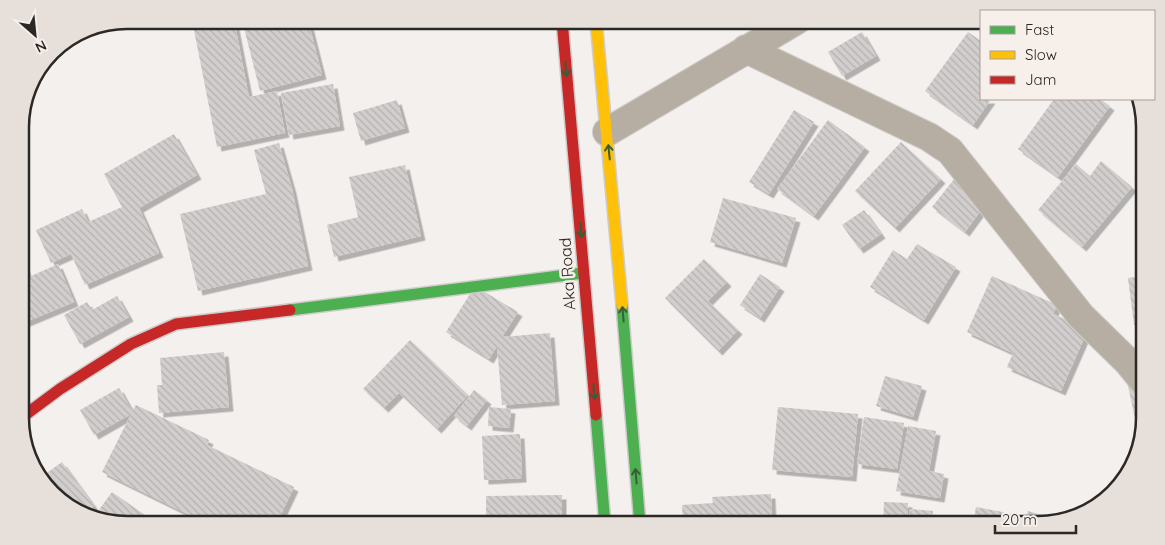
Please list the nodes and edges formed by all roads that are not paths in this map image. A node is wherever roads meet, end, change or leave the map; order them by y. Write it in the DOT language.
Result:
graph roads {
  1 [pos="563,29"];
  2 [pos="597,29"];
  3 [pos="781,29"];
  4 [pos="746,49"];
  5 [pos="607,132"];
  6 [pos="583,273"];
  7 [pos="1136,372"];
  8 [pos="29,412"];
  9 [pos="604,516"];
  10 [pos="639,516"];
  1 -- 6 [label="main road, Aka Road, one-way"];
  2 -- 5 [label="main road"];
  3 -- 4 [label="street"];
  4 -- 5 [label="street"];
  4 -- 7 [label="street"];
  10 -- 5 [label="main road, one-way"];
  6 -- 8 [label="main road"];
  6 -- 9 [label="main road, Aka Road, one-way"];
}
